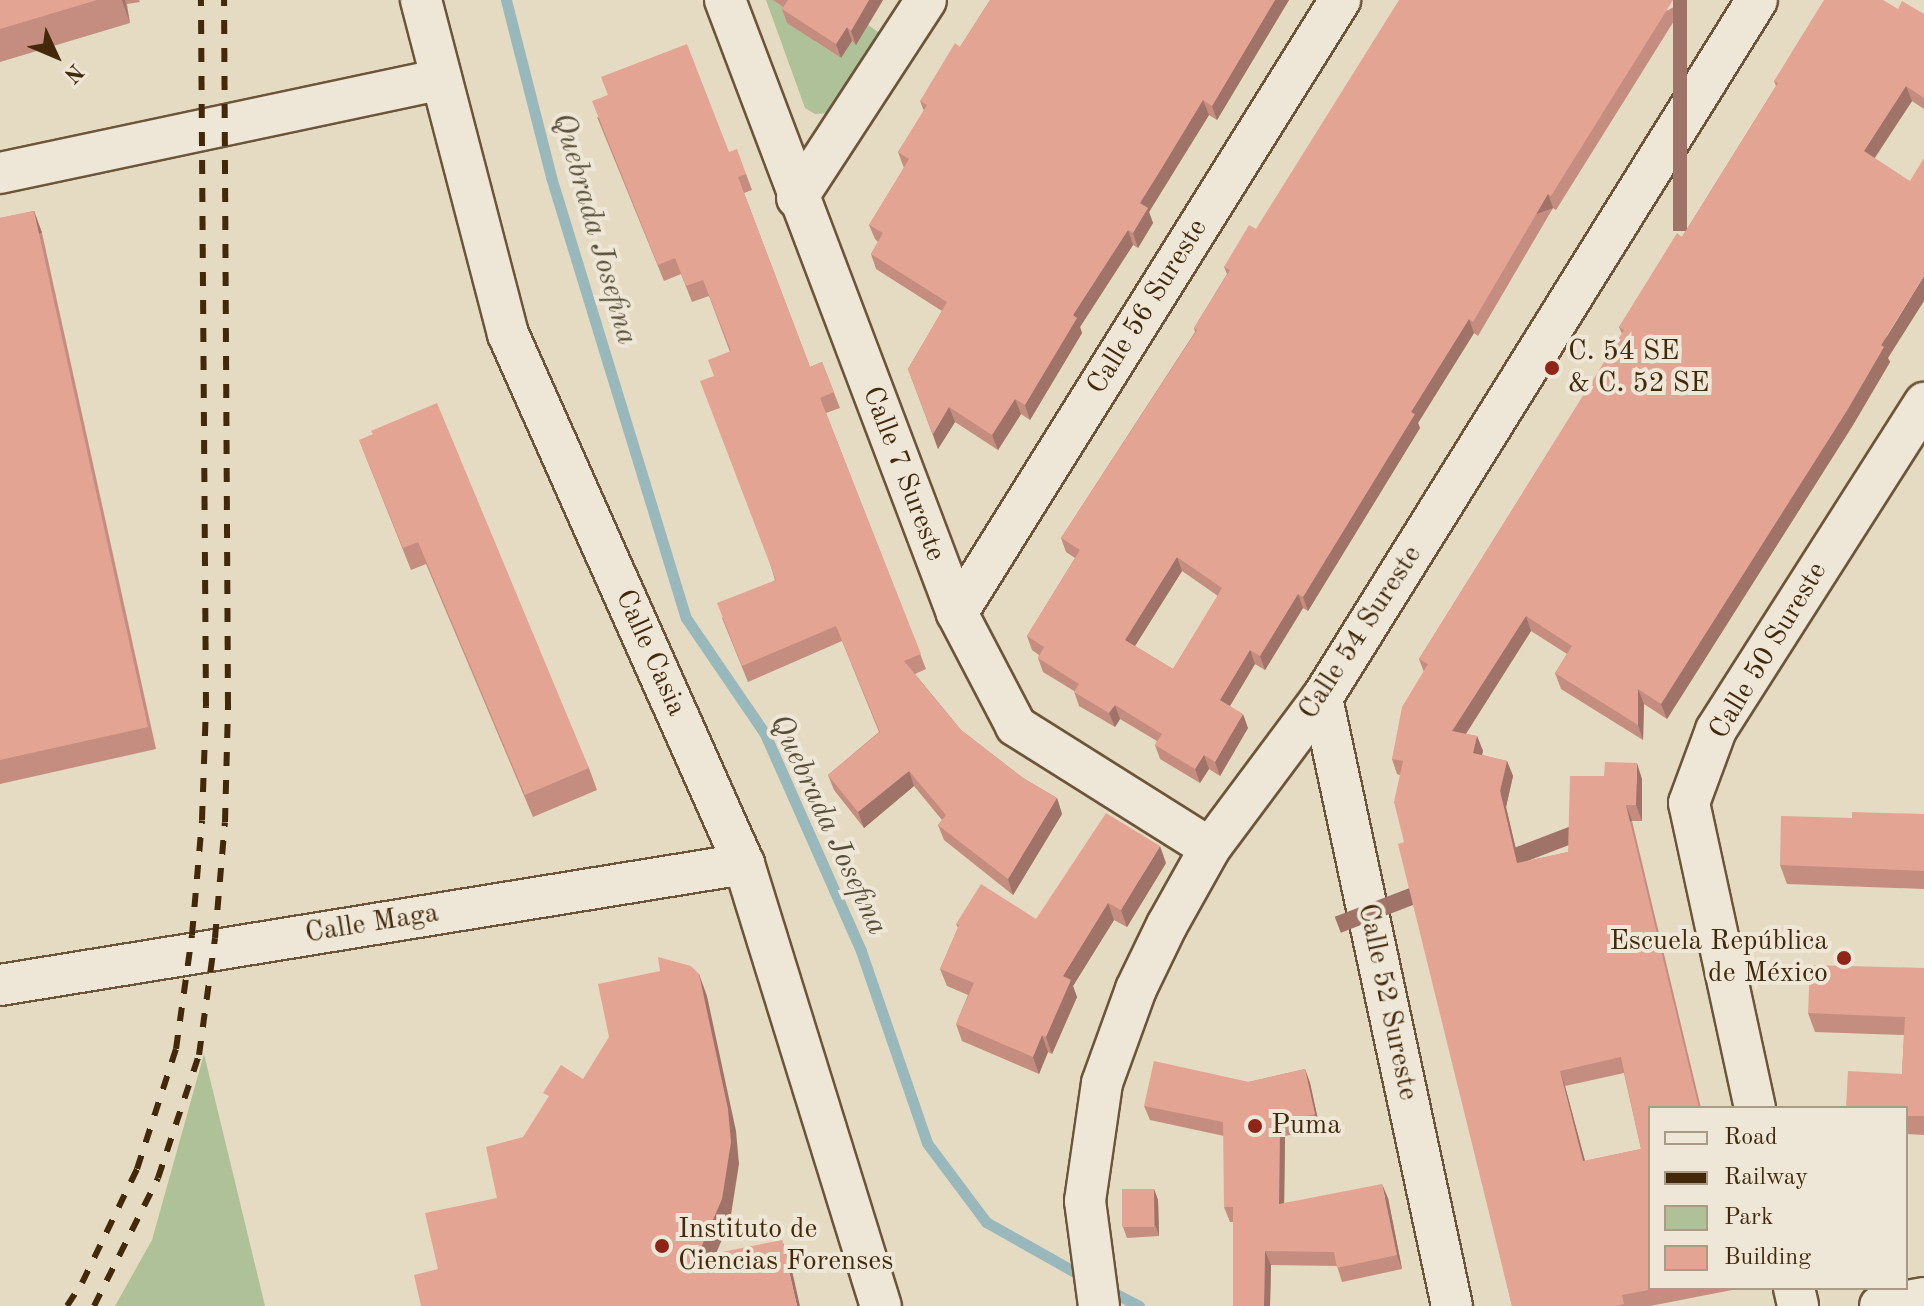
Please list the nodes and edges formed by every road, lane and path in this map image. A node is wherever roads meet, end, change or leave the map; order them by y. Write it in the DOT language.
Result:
graph roads {
  1 [pos="421,0"];
  2 [pos="725,0"];
  3 [pos="926,0"];
  4 [pos="1340,0"];
  5 [pos="1757,0"];
  6 [pos="441,79"];
  7 [pos="0,173"];
  8 [pos="797,198"];
  9 [pos="1924,403"];
  10 [pos="957,613"];
  11 [pos="1322,698"];
  12 [pos="1210,848"];
  13 [pos="744,864"];
  14 [pos="0,985"];
  15 [pos="1755,1106"];
  16 [pos="1924,1298"];
  17 [pos="881,1306"];
  18 [pos="1099,1306"];
  19 [pos="1452,1306"];
  20 [pos="1880,1306"];
  1 -- 6 [label="street, Calle Casia"];
  2 -- 8 [label="street, Calle 7 Sureste"];
  3 -- 8 [label="street"];
  4 -- 10 [label="street, Calle 56 Sureste"];
  5 -- 11 [label="street, Calle 54 Sureste"];
  6 -- 7 [label="street"];
  6 -- 13 [label="street, Calle Casia"];
  8 -- 10 [label="street, Calle 7 Sureste"];
  9 -- 15 [label="street, Calle 50 Sureste"];
  10 -- 12 [label="street, Calle 7 Sureste"];
  11 -- 12 [label="street, Calle 54 Sureste"];
  11 -- 19 [label="street, Calle 52 Sureste"];
  12 -- 18 [label="street, Calle 54 Sureste"];
  13 -- 14 [label="street, Calle Maga"];
  13 -- 17 [label="street, Calle Casia"];
  16 -- 20 [label="street"];
}
